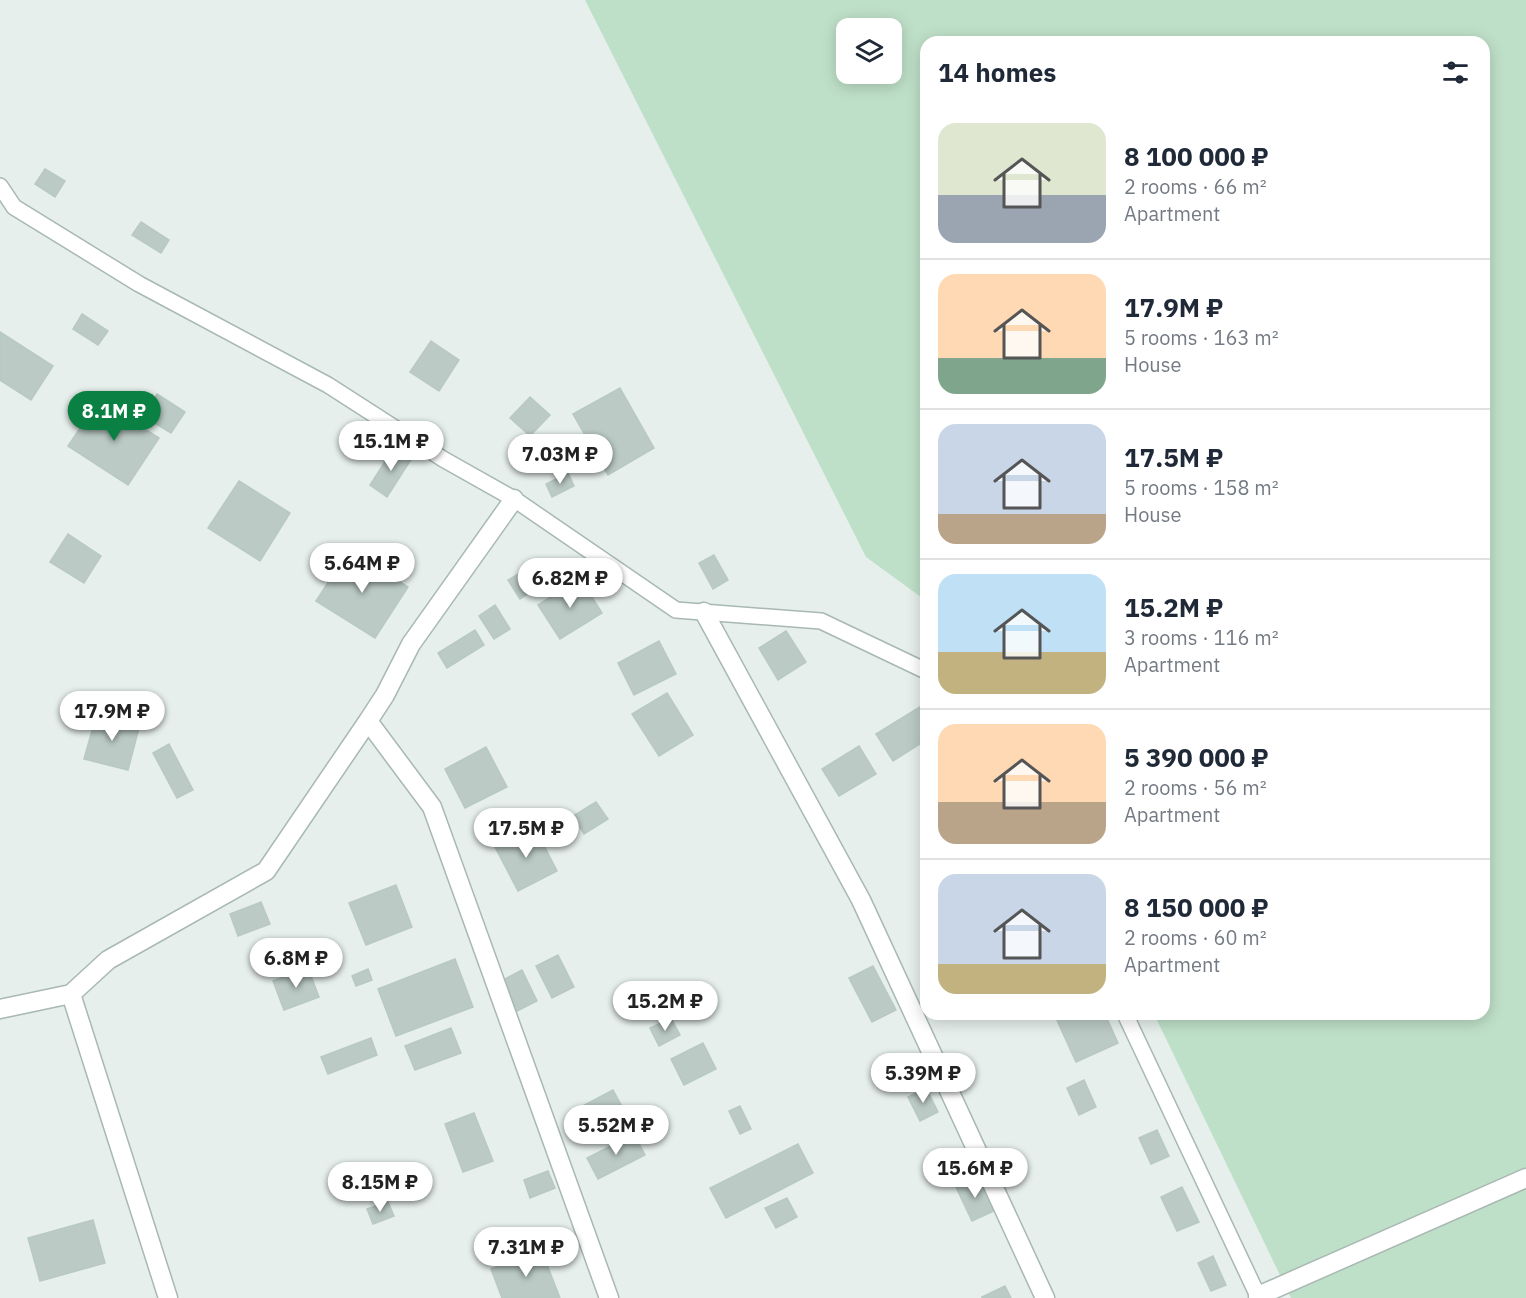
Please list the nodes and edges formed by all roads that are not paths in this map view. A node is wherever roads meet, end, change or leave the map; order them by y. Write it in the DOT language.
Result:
graph roads {
  1 [pos="0,186"];
  2 [pos="514,499"];
  3 [pos="704,612"];
  4 [pos="920,667"];
  5 [pos="368,721"];
  6 [pos="71,994"];
  7 [pos="0,1009"];
  8 [pos="1128,1020"];
  9 [pos="1526,1178"];
  10 [pos="1259,1297"];
  11 [pos="168,1298"];
  12 [pos="609,1298"];
  13 [pos="1045,1298"];
  1 -- 2 [label="lane"];
  2 -- 3 [label="lane"];
  2 -- 5 [label="street"];
  3 -- 4 [label="lane"];
  3 -- 13 [label="street"];
  5 -- 6 [label="street"];
  5 -- 12 [label="street"];
  6 -- 7 [label="street"];
  6 -- 11 [label="street"];
  8 -- 10 [label="lane"];
  9 -- 10 [label="street"];
}
